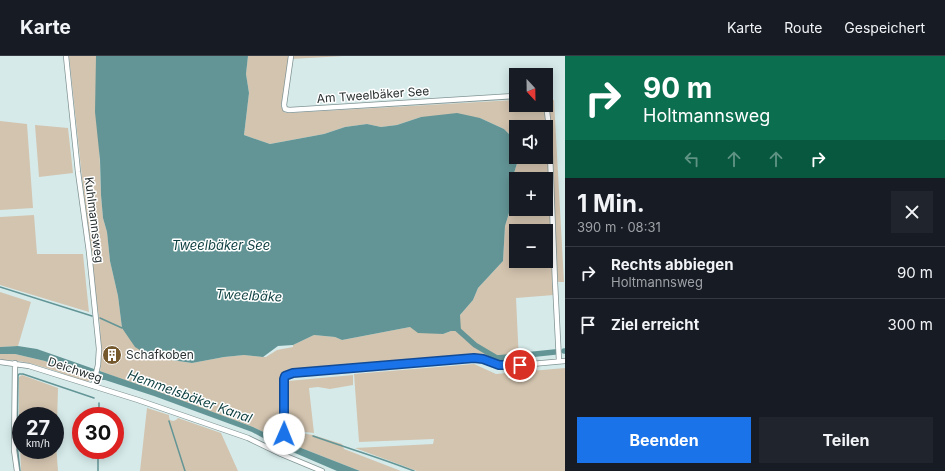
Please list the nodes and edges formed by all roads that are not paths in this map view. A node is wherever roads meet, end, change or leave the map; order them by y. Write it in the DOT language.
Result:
graph roads {
  1 [pos="66,56"];
  2 [pos="291,56"];
  3 [pos="509,96"];
  4 [pos="547,112"];
  5 [pos="565,361"];
  6 [pos="0,362"];
  7 [pos="559,362"];
  8 [pos="15,364"];
  9 [pos="93,384"];
  10 [pos="277,452"];
  11 [pos="17,471"];
  12 [pos="322,471"];
  1 -- 9 [label="street, Kuhlmannsweg"];
  2 -- 3 [label="street, Am Tweelbäker See"];
  4 -- 7 [label="street"];
  5 -- 7 [label="street"];
  6 -- 8 [label="street, Deichweg"];
  7 -- 10 [label="street"];
  8 -- 9 [label="street, Deichweg"];
  8 -- 11 [label="street"];
  9 -- 10 [label="street, Deichweg"];
  10 -- 12 [label="street, Deichweg"];
}
